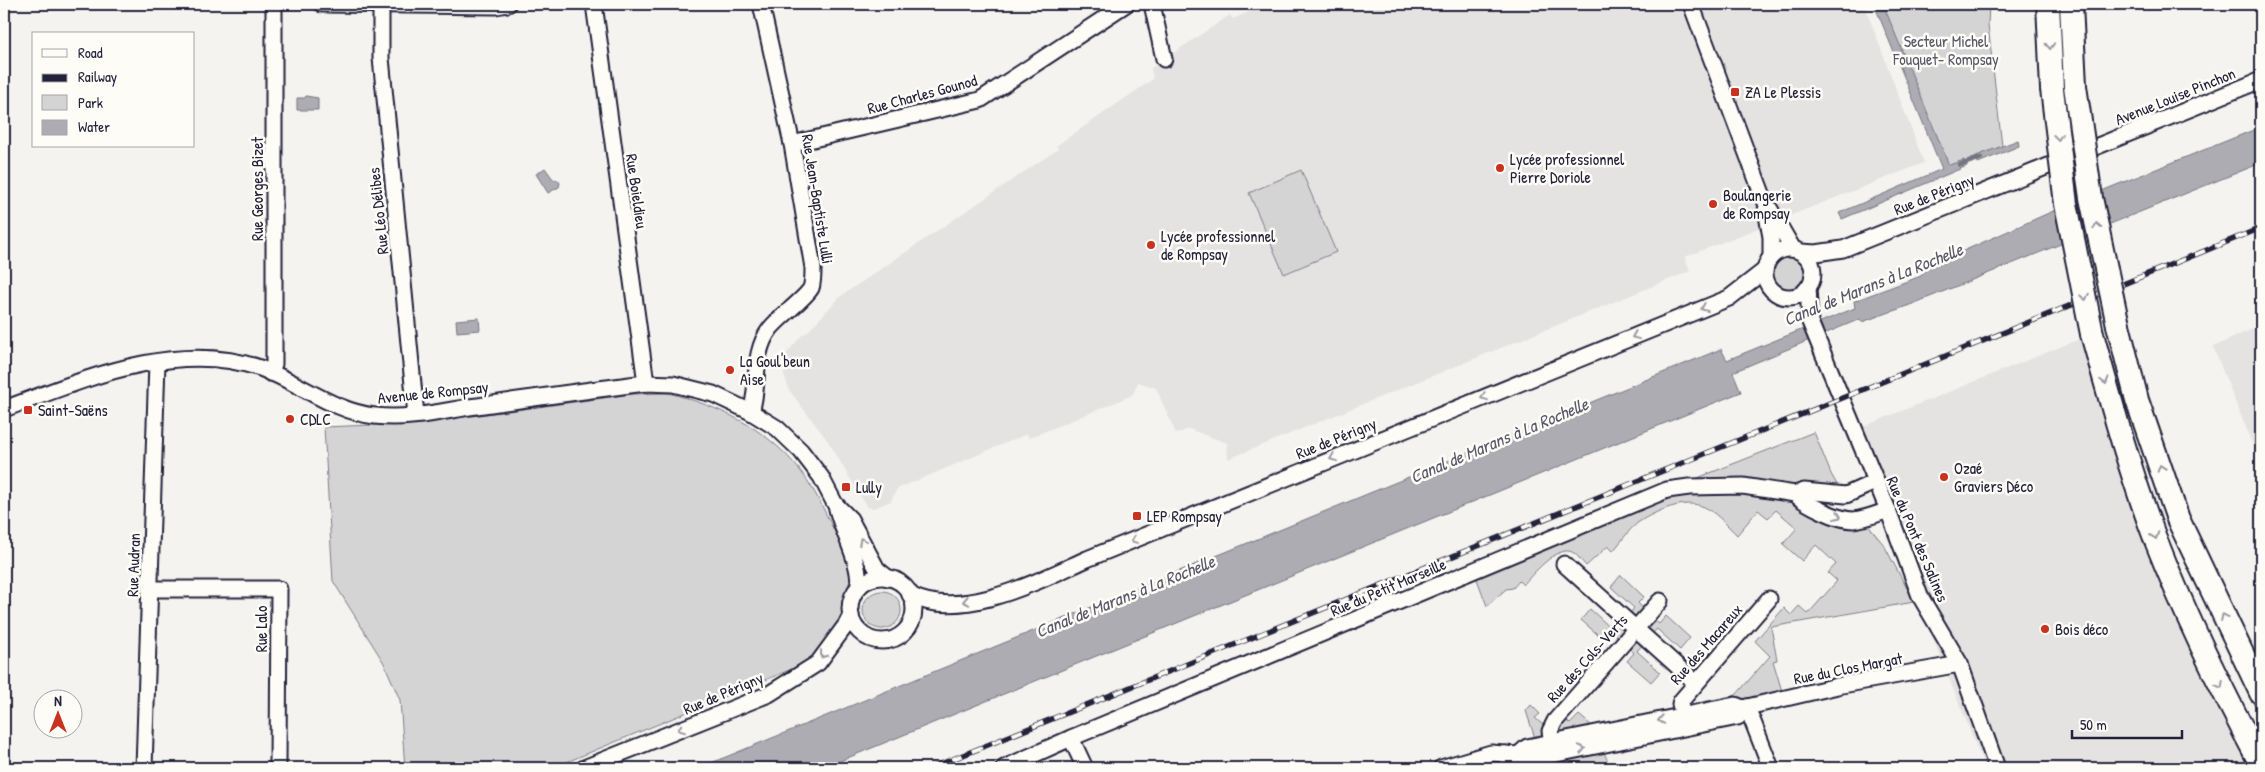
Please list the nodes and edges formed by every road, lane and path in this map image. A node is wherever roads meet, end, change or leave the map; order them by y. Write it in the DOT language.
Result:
graph roads {
  1 [pos="274,4"];
  2 [pos="322,4"];
  3 [pos="508,4"];
  4 [pos="594,4"];
  5 [pos="761,4"];
  6 [pos="1126,4"];
  7 [pos="1152,4"];
  8 [pos="1691,4"];
  9 [pos="2048,4"];
  10 [pos="2071,4"];
  11 [pos="381,5"];
  12 [pos="1164,59"];
  13 [pos="2261,80"];
  14 [pos="792,144"];
  15 [pos="2039,171"];
  16 [pos="1764,199"];
  17 [pos="1842,250"];
  18 [pos="1797,251"];
  19 [pos="1768,264"];
  20 [pos="1813,272"];
  21 [pos="1808,287"];
  22 [pos="1788,297"];
  23 [pos="1810,322"];
  24 [pos="157,362"];
  25 [pos="270,373"];
  26 [pos="646,383"];
  27 [pos="4,409"];
  28 [pos="751,412"];
  29 [pos="416,415"];
  30 [pos="1876,482"];
  31 [pos="1795,494"];
  32 [pos="836,504"];
  33 [pos="1888,510"];
  34 [pos="1564,564"];
  35 [pos="888,578"];
  36 [pos="859,587"];
  37 [pos="150,589"];
  38 [pos="910,595"];
  39 [pos="1769,599"];
  40 [pos="1660,601"];
  41 [pos="851,615"];
  42 [pos="1636,629"];
  43 [pos="1960,664"];
  44 [pos="1696,684"];
  45 [pos="2261,693"];
  46 [pos="1745,707"];
  47 [pos="1684,722"];
  48 [pos="1071,738"];
  49 [pos="1552,742"];
  50 [pos="1512,759"];
  51 [pos="2261,764"];
  52 [pos="144,768"];
  53 [pos="278,768"];
  54 [pos="584,768"];
  55 [pos="1004,768"];
  56 [pos="1085,768"];
  57 [pos="1441,768"];
  58 [pos="1771,768"];
  59 [pos="1997,768"];
  1 -- 25 [label="street, Rue Georges Bizet"];
  2 -- 11 [label="street"];
  3 -- 11 [label="street"];
  4 -- 26 [label="street, Rue Boieldieu"];
  5 -- 14 [label="street, Rue Jean-Baptiste Lulli"];
  6 -- 14 [label="street, Rue Charles Gounod"];
  7 -- 12 [label="street"];
  8 -- 16 [label="street"];
  9 -- 51 [label="highway, one-way, bridge"];
  45 -- 10 [label="highway, one-way, bridge"];
  11 -- 29 [label="street, Rue Léo Délibes"];
  13 -- 15 [label="street, Avenue Louise Pinchon"];
  14 -- 28 [label="street, Rue Jean-Baptiste Lulli"];
  15 -- 17 [label="street, Rue de Périgny"];
  16 -- 18 [label="street"];
  16 -- 19 [label="street"];
  17 -- 18 [label="street, Rue de Périgny"];
  17 -- 20 [label="street, Rue de Périgny"];
  18 -- 19 [label="street"];
  18 -- 20 [label="street"];
  19 -- 22 [label="street"];
  19 -- 38 [label="street, Rue de Périgny, one-way"];
  20 -- 21 [label="street"];
  21 -- 22 [label="street"];
  21 -- 23 [label="street, Rue du Pont des Salines"];
  22 -- 23 [label="street, Rue du Pont des Salines"];
  23 -- 30 [label="street, Rue du Pont des Salines"];
  24 -- 25 [label="street, Avenue de Rompsay"];
  24 -- 27 [label="street, Avenue de Rompsay"];
  24 -- 37 [label="street, Rue Audran"];
  25 -- 29 [label="street, Avenue de Rompsay"];
  26 -- 28 [label="street, Avenue de Rompsay"];
  26 -- 29 [label="street, Avenue de Rompsay"];
  28 -- 32 [label="street, Avenue de Rompsay"];
  30 -- 31 [label="street, Rue du Petit Marseille"];
  30 -- 33 [label="street, Rue du Pont des Salines"];
  31 -- 33 [label="street, Rue du Petit Marseille, one-way"];
  31 -- 48 [label="street, Rue du Petit Marseille"];
  35 -- 32 [label="street, Avenue de Rompsay, one-way"];
  32 -- 36 [label="street, Avenue de Rompsay"];
  33 -- 43 [label="street, Rue du Pont des Salines"];
  34 -- 42 [label="street"];
  35 -- 36 [label="street"];
  35 -- 38 [label="street"];
  36 -- 41 [label="street"];
  37 -- 52 [label="street, Rue Audran"];
  37 -- 53 [label="street, Rue Lalo"];
  38 -- 41 [label="street"];
  39 -- 44 [label="street, Rue des Macareux"];
  40 -- 42 [label="street, Rue des Cols-Verts"];
  41 -- 54 [label="street, Rue de Périgny, one-way"];
  42 -- 44 [label="street"];
  42 -- 49 [label="street, Rue des Cols-Verts"];
  43 -- 46 [label="street, Rue du Clos Margat"];
  43 -- 59 [label="street, Rue du Pont des Salines"];
  44 -- 47 [label="street, Rue des Macareux"];
  46 -- 47 [label="street, Rue du Clos Margat"];
  46 -- 58 [label="street"];
  47 -- 49 [label="street, Rue du Clos Margat, one-way"];
  50 -- 47 [label="street, Rue du Clos Margat, one-way"];
  48 -- 55 [label="street, Rue du Petit Marseille"];
  48 -- 56 [label="street"];
  49 -- 50 [label="street, Rue du Clos Margat"];
  50 -- 57 [label="street, Rue du Clos Margat"];
}
